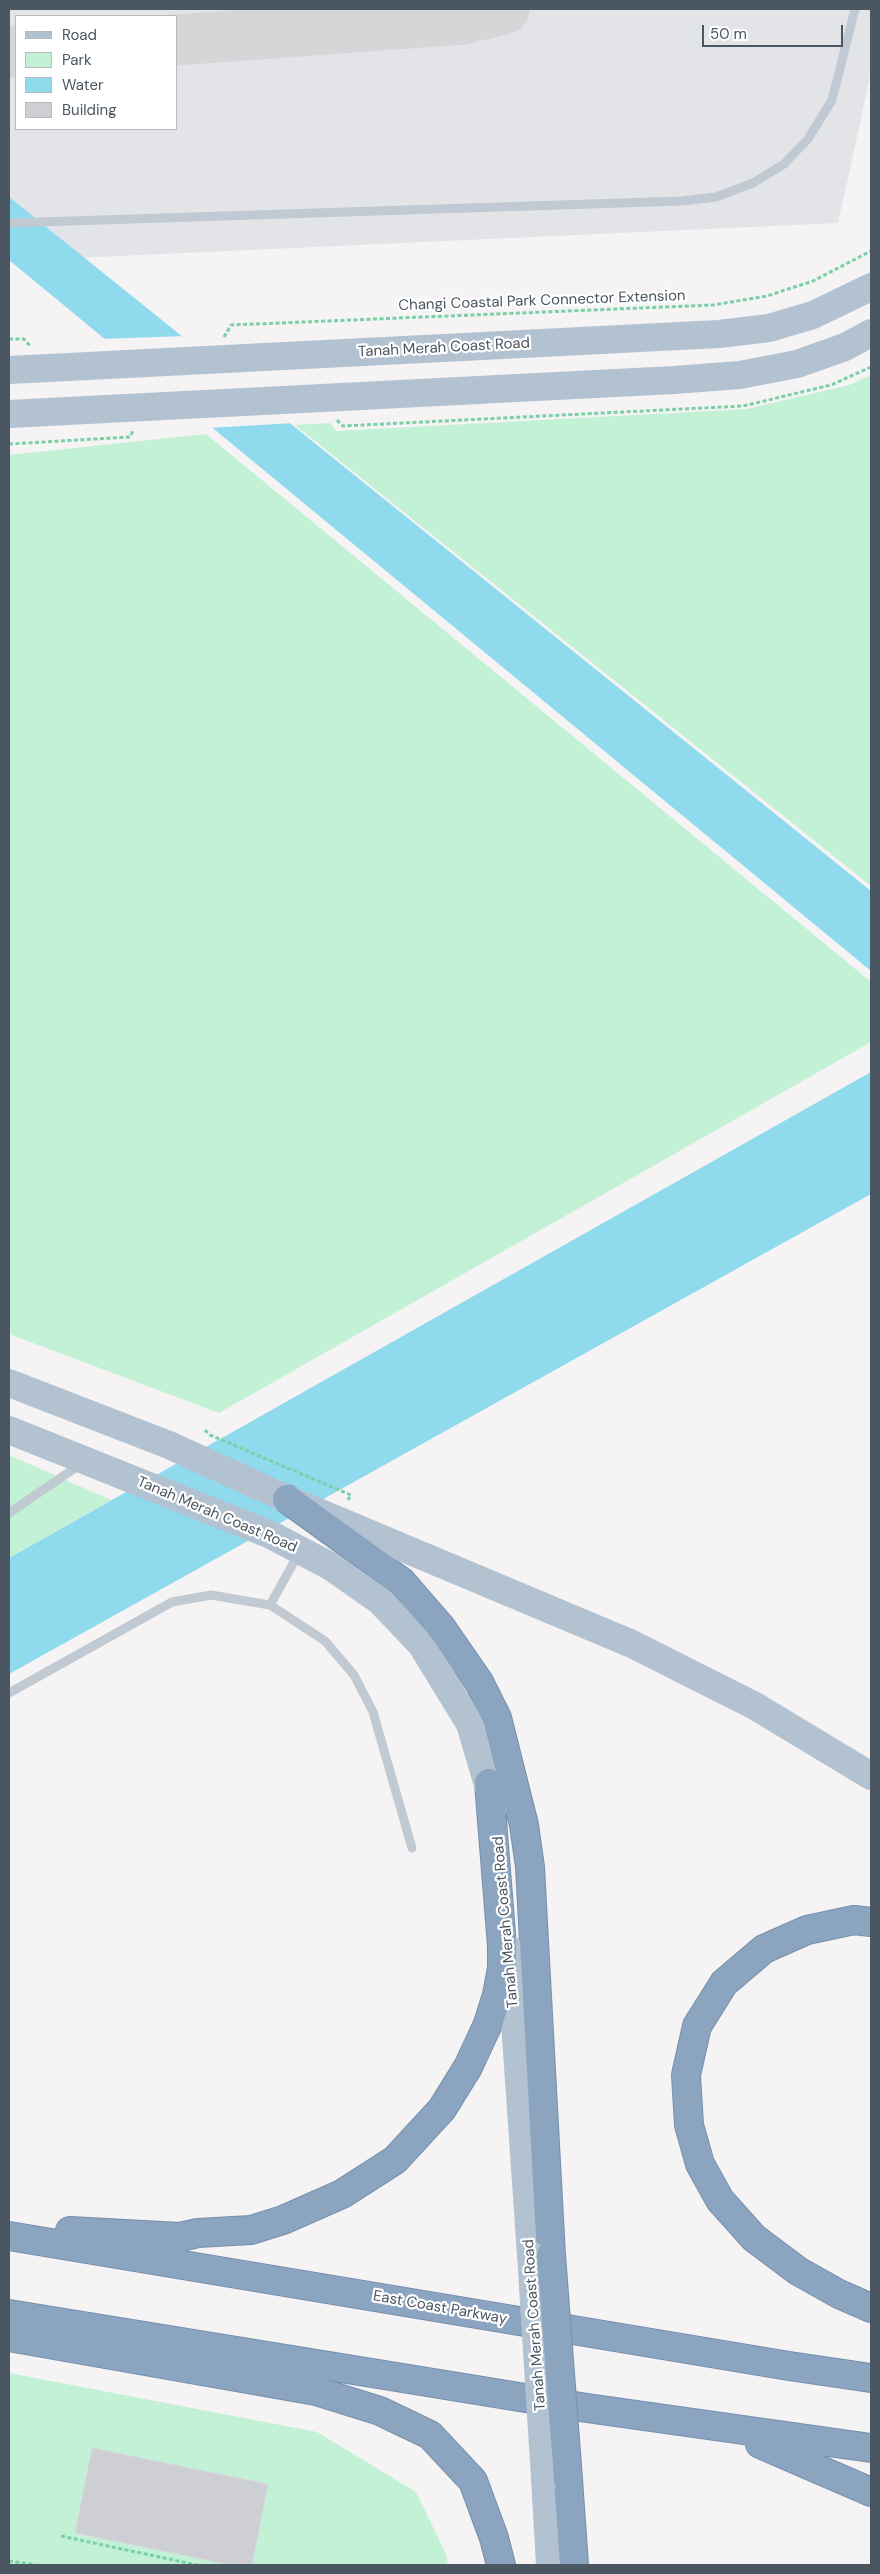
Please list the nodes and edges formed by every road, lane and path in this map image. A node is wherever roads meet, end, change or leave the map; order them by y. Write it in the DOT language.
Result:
graph roads {
  1 [pos="855,9"];
  2 [pos="9,223"];
  3 [pos="871,251"];
  4 [pos="871,287"];
  5 [pos="871,333"];
  6 [pos="217,338"];
  7 [pos="9,339"];
  8 [pos="41,347"];
  9 [pos="871,367"];
  10 [pos="9,370"];
  11 [pos="9,414"];
  12 [pos="335,417"];
  13 [pos="135,427"];
  14 [pos="9,444"];
  15 [pos="9,1382"];
  16 [pos="9,1430"];
  17 [pos="204,1430"];
  18 [pos="87,1460"];
  19 [pos="336,1489"];
  20 [pos="287,1499"];
  21 [pos="9,1513"];
  22 [pos="301,1550"];
  23 [pos="270,1605"];
  24 [pos="9,1693"];
  25 [pos="871,1776"];
  26 [pos="489,1783"];
  27 [pos="412,1848"];
  28 [pos="871,1922"];
  29 [pos="9,2236"];
  30 [pos="38,2240"];
  31 [pos="541,2255"];
  32 [pos="871,2308"];
  33 [pos="9,2314"];
  34 [pos="9,2337"];
  35 [pos="871,2378"];
  36 [pos="723,2429"];
  37 [pos="871,2448"];
  38 [pos="556,2479"];
  39 [pos="871,2492"];
  40 [pos="60,2536"];
  41 [pos="9,2561"];
  42 [pos="37,2565"];
  43 [pos="197,2565"];
  44 [pos="501,2565"];
  45 [pos="550,2565"];
  46 [pos="574,2565"];
  1 -- 2 [label="lane"];
  3 -- 6 [label="path, Changi Coastal Park Connector Extension"];
  4 -- 10 [label="main road, Tanah Merah Coast Road"];
  5 -- 11 [label="main road"];
  7 -- 8 [label="path"];
  9 -- 12 [label="path"];
  13 -- 14 [label="path"];
  15 -- 20 [label="main road"];
  16 -- 18 [label="main road, Tanah Merah Coast Road"];
  17 -- 19 [label="path"];
  18 -- 21 [label="lane"];
  18 -- 22 [label="main road, Tanah Merah Coast Road"];
  20 -- 25 [label="main road"];
  20 -- 31 [label="highway"];
  22 -- 23 [label="lane"];
  22 -- 26 [label="main road, Tanah Merah Coast Road"];
  23 -- 24 [label="lane"];
  23 -- 27 [label="lane"];
  26 -- 30 [label="highway"];
  26 -- 31 [label="main road, Tanah Merah Coast Road"];
  28 -- 32 [label="highway"];
  29 -- 30 [label="highway, East Coast Parkway"];
  30 -- 35 [label="highway, East Coast Parkway"];
  31 -- 38 [label="highway, bridge"];
  33 -- 36 [label="highway"];
  34 -- 44 [label="highway"];
  36 -- 37 [label="highway"];
  36 -- 39 [label="highway"];
  38 -- 45 [label="main road"];
  38 -- 46 [label="highway"];
  40 -- 43 [label="path"];
  41 -- 42 [label="path"];
}
